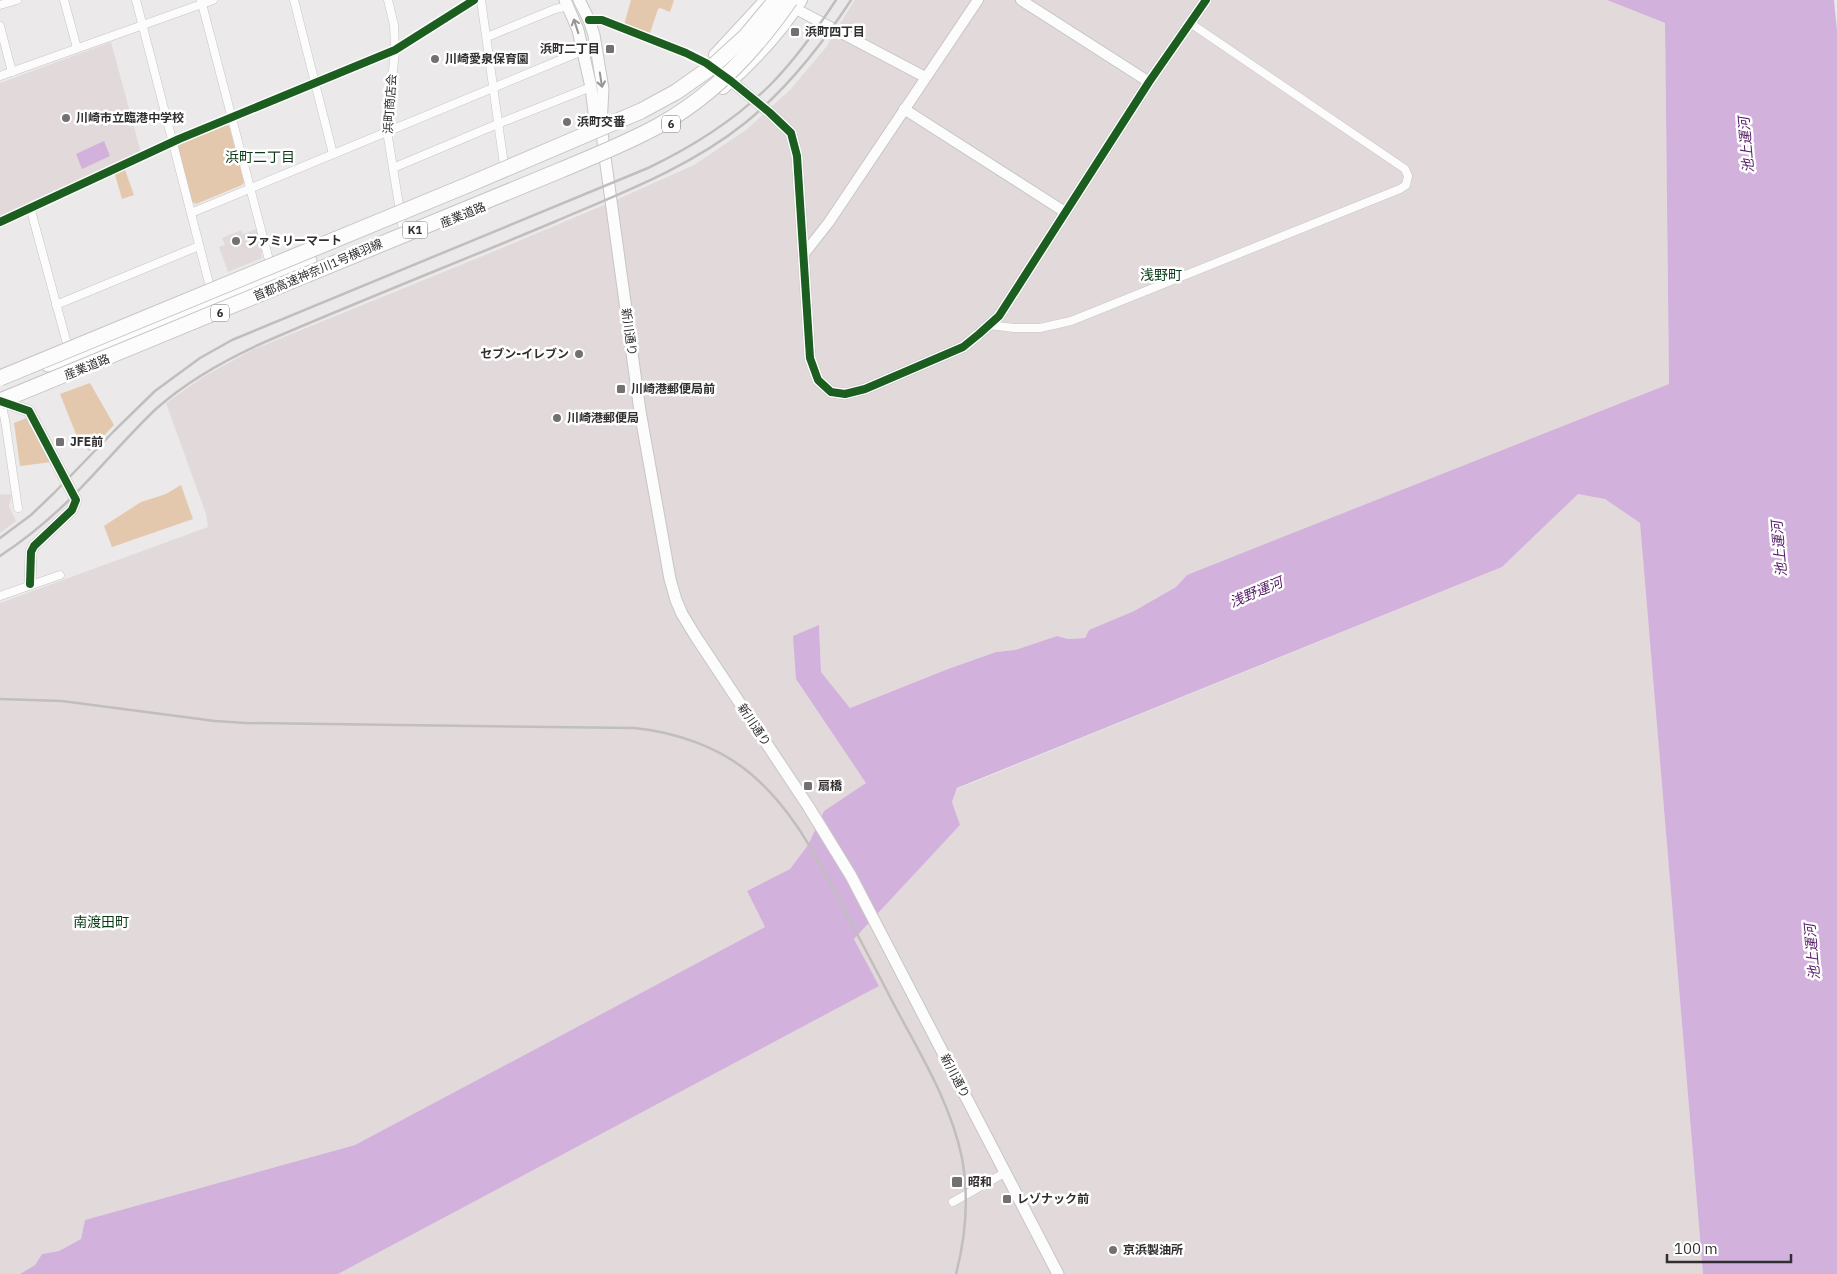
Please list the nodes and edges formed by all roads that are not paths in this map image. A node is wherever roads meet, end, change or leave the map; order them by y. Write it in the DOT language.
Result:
graph roads {
  1 [pos="17,0"];
  2 [pos="64,0"];
  3 [pos="136,0"];
  4 [pos="213,0"];
  5 [pos="294,0"];
  6 [pos="388,0"];
  7 [pos="474,0"];
  8 [pos="481,0"];
  9 [pos="579,0"];
  10 [pos="766,0"];
  11 [pos="776,0"];
  12 [pos="978,0"];
  13 [pos="1021,0"];
  14 [pos="1206,0"];
  15 [pos="202,2"];
  16 [pos="567,3"];
  17 [pos="796,3"];
  18 [pos="0,5"];
  19 [pos="589,20"];
  20 [pos="1190,23"];
  21 [pos="142,25"];
  22 [pos="0,26"];
  23 [pos="487,36"];
  24 [pos="77,48"];
  25 [pos="395,50"];
  26 [pos="582,51"];
  27 [pos="706,63"];
  28 [pos="12,72"];
  29 [pos="0,76"];
  30 [pos="925,77"];
  31 [pos="732,81"];
  32 [pos="1150,82"];
  33 [pos="315,83"];
  34 [pos="494,88"];
  35 [pos="591,88"];
  36 [pos="904,109"];
  37 [pos="232,118"];
  38 [pos="500,123"];
  39 [pos="601,125"];
  40 [pos="387,132"];
  41 [pos="172,142"];
  42 [pos="560,147"];
  43 [pos="333,154"];
  44 [pos="605,157"];
  45 [pos="504,164"];
  46 [pos="393,168"];
  47 [pos="561,170"];
  48 [pos="250,187"];
  49 [pos="30,207"];
  50 [pos="399,209"];
  51 [pos="1065,212"];
  52 [pos="191,213"];
  53 [pos="0,222"];
  54 [pos="404,238"];
  55 [pos="199,246"];
  56 [pos="803,255"];
  57 [pos="310,263"];
  58 [pos="270,264"];
  59 [pos="210,288"];
  60 [pos="56,305"];
  61 [pos="230,309"];
  62 [pos="990,324"];
  63 [pos="70,353"];
  64 [pos="39,367"];
  65 [pos="0,378"];
  66 [pos="0,386"];
  67 [pos="0,401"];
  68 [pos="18,508"];
  69 [pos="60,575"];
  70 [pos="30,584"];
  71 [pos="0,596"];
  72 [pos="1006,1172"];
  73 [pos="953,1202"];
  74 [pos="1055,1272"];
  1 -- 18 [label="street"];
  2 -- 24 [label="street"];
  3 -- 21 [label="street"];
  4 -- 15 [label="street"];
  5 -- 33 [label="street"];
  6 -- 25 [label="street, 浜町商店会"];
  7 -- 25 [label="street"];
  8 -- 23 [label="street"];
  9 -- 19 [label="main road, 新川通り"];
  10 -- 17 [label="street"];
  10 -- 27 [label="main road, 産業道路 / 6"];
  11 -- 42 [label="highway, 首都高速神奈川1号横羽線 / K1, bridge"];
  12 -- 30 [label="street"];
  13 -- 32 [label="street"];
  14 -- 20 [label="street"];
  15 -- 21 [label="street"];
  15 -- 37 [label="street"];
  16 -- 23 [label="street"];
  26 -- 16 [label="main road, 新川通り, one-way"];
  17 -- 30 [label="street"];
  17 -- 31 [label="main road, 産業道路 / 6"];
  17 -- 47 [label="highway, 首都高速神奈川1号横羽線 / K1, bridge"];
  19 -- 27 [label="street"];
  19 -- 39 [label="main road, 新川通り, one-way"];
  20 -- 32 [label="street"];
  20 -- 62 [label="street"];
  21 -- 24 [label="street"];
  21 -- 41 [label="street"];
  22 -- 28 [label="street"];
  23 -- 34 [label="street"];
  24 -- 28 [label="street"];
  25 -- 33 [label="street"];
  25 -- 40 [label="street, 浜町商店会"];
  26 -- 34 [label="street"];
  26 -- 35 [label="main road, 新川通り"];
  27 -- 31 [label="street"];
  27 -- 39 [label="main road, 産業道路 / 6"];
  28 -- 29 [label="street"];
  30 -- 36 [label="street"];
  31 -- 44 [label="main road, 産業道路 / 6"];
  31 -- 56 [label="street"];
  32 -- 51 [label="street"];
  33 -- 37 [label="street"];
  33 -- 43 [label="street"];
  34 -- 38 [label="street"];
  34 -- 40 [label="street"];
  35 -- 38 [label="street"];
  35 -- 39 [label="main road, 新川通り"];
  36 -- 51 [label="street"];
  36 -- 56 [label="street"];
  37 -- 41 [label="street"];
  37 -- 48 [label="street"];
  38 -- 45 [label="street"];
  38 -- 46 [label="street"];
  39 -- 44 [label="main road, 新川通り"];
  39 -- 45 [label="main road, 産業道路 / 6"];
  40 -- 43 [label="street"];
  40 -- 46 [label="street, 浜町商店会"];
  41 -- 49 [label="street"];
  41 -- 52 [label="street"];
  42 -- 57 [label="highway, bridge"];
  42 -- 65 [label="highway, 首都高速神奈川1号横羽線 / K1, bridge"];
  43 -- 48 [label="street"];
  44 -- 54 [label="main road, 産業道路 / 6"];
  44 -- 72 [label="main road, 新川通り"];
  45 -- 50 [label="main road, 産業道路 / 6"];
  46 -- 50 [label="street, 浜町商店会"];
  47 -- 57 [label="highway, bridge"];
  47 -- 67 [label="highway, 首都高速神奈川1号横羽線 / K1, bridge"];
  48 -- 52 [label="street"];
  48 -- 58 [label="street"];
  49 -- 53 [label="street"];
  49 -- 60 [label="street"];
  50 -- 54 [label="street, 浜町商店会"];
  50 -- 58 [label="main road, 産業道路 / 6"];
  51 -- 62 [label="street"];
  52 -- 55 [label="street"];
  54 -- 61 [label="main road, 産業道路 / 6"];
  55 -- 59 [label="street"];
  55 -- 60 [label="street"];
  56 -- 62 [label="street"];
  57 -- 61 [label="highway"];
  57 -- 64 [label="highway"];
  58 -- 59 [label="main road, 産業道路 / 6"];
  59 -- 63 [label="main road, 産業道路 / 6"];
  60 -- 63 [label="street"];
  61 -- 67 [label="main road, 産業道路 / 6"];
  63 -- 64 [label="main road, 産業道路 / 6"];
  64 -- 66 [label="main road, 産業道路 / 6"];
  67 -- 68 [label="street"];
  67 -- 70 [label="street"];
  69 -- 70 [label="street"];
  70 -- 71 [label="street"];
  72 -- 73 [label="street"];
  72 -- 74 [label="main road, 新川通り"];
}
